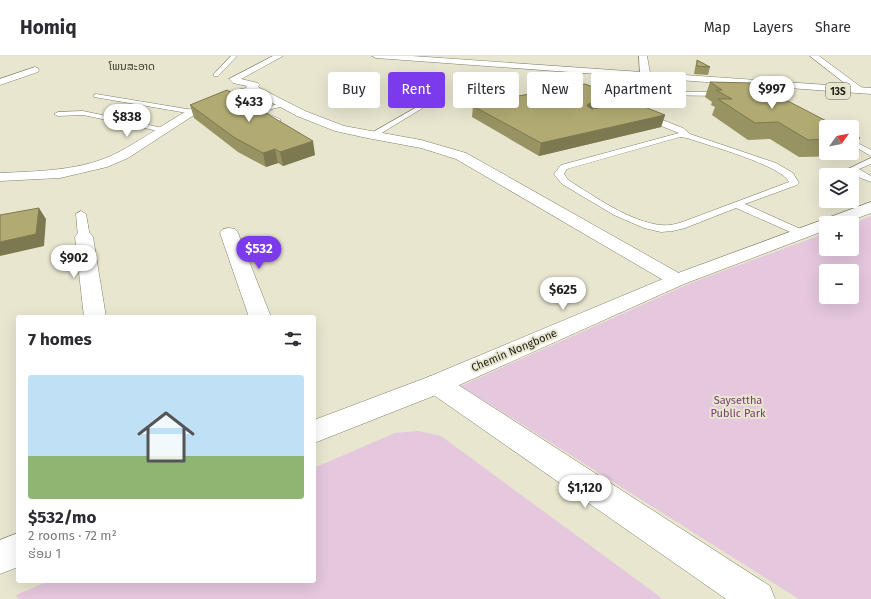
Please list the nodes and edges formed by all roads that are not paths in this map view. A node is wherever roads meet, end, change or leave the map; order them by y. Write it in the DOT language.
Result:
graph roads {
  1 [pos="234,56"];
  2 [pos="279,56"];
  3 [pos="376,56"];
  4 [pos="405,56"];
  5 [pos="643,56"];
  6 [pos="814,56"];
  7 [pos="35,70"];
  8 [pos="631,72"];
  9 [pos="645,72"];
  10 [pos="216,75"];
  11 [pos="686,76"];
  12 [pos="0,78"];
  13 [pos="11,79"];
  14 [pos="0,82"];
  15 [pos="804,86"];
  16 [pos="252,88"];
  17 [pos="860,90"];
  18 [pos="871,90"];
  19 [pos="686,94"];
  20 [pos="736,94"];
  21 [pos="96,96"];
  22 [pos="871,96"];
  23 [pos="282,105"];
  24 [pos="419,108"];
  25 [pos="193,112"];
  26 [pos="636,113"];
  27 [pos="58,114"];
  28 [pos="282,124"];
  29 [pos="163,130"];
  30 [pos="372,135"];
  31 [pos="688,136"];
  32 [pos="859,146"];
  33 [pos="871,153"];
  34 [pos="871,161"];
  35 [pos="0,177"];
  36 [pos="871,179"];
  37 [pos="736,204"];
  38 [pos="871,207"];
  39 [pos="81,214"];
  40 [pos="848,216"];
  41 [pos="819,227"];
  42 [pos="229,233"];
  43 [pos="801,233"];
  44 [pos="84,237"];
  45 [pos="677,280"];
  46 [pos="95,315"];
  47 [pos="259,315"];
  48 [pos="437,384"];
  49 [pos="316,431"];
  50 [pos="16,551"];
  51 [pos="0,557"];
  52 [pos="757,599"];
  1 -- 10 [label="lane"];
  2 -- 16 [label="main road"];
  3 -- 15 [label="main road, 13S"];
  4 -- 8 [label="main road, 13S"];
  5 -- 9 [label="main road"];
  6 -- 17 [label="main road"];
  7 -- 13 [label="main road"];
  11 -- 15 [label="main road, 13S"];
  12 -- 13 [label="main road"];
  13 -- 14 [label="main road"];
  15 -- 17 [label="main road, 13S"];
  15 -- 22 [label="main road, 13S"];
  16 -- 23 [label="main road"];
  16 -- 25 [label="main road"];
  17 -- 18 [label="main road, 13S"];
  19 -- 20 [label="lane"];
  21 -- 25 [label="lane"];
  23 -- 28 [label="lane"];
  23 -- 30 [label="main road"];
  24 -- 30 [label="lane"];
  25 -- 29 [label="main road"];
  26 -- 31 [label="lane"];
  27 -- 29 [label="lane"];
  29 -- 35 [label="main road"];
  30 -- 45 [label="main road"];
  31 -- 37 [label="lane"];
  31 -- 37 [label="lane"];
  32 -- 33 [label="lane"];
  34 -- 36 [label="lane"];
  37 -- 43 [label="lane"];
  38 -- 40 [label="main road, Chemin Nongbone"];
  39 -- 44 [label="lane"];
  41 -- 43 [label="main road, Chemin Nongbone"];
  42 -- 47 [label="main road"];
  43 -- 45 [label="main road, Chemin Nongbone"];
  44 -- 46 [label="main road"];
  45 -- 48 [label="main road, Chemin Nongbone"];
  48 -- 49 [label="main road, Chemin Nongbone"];
  48 -- 52 [label="main road"];
  50 -- 51 [label="main road"];
}
